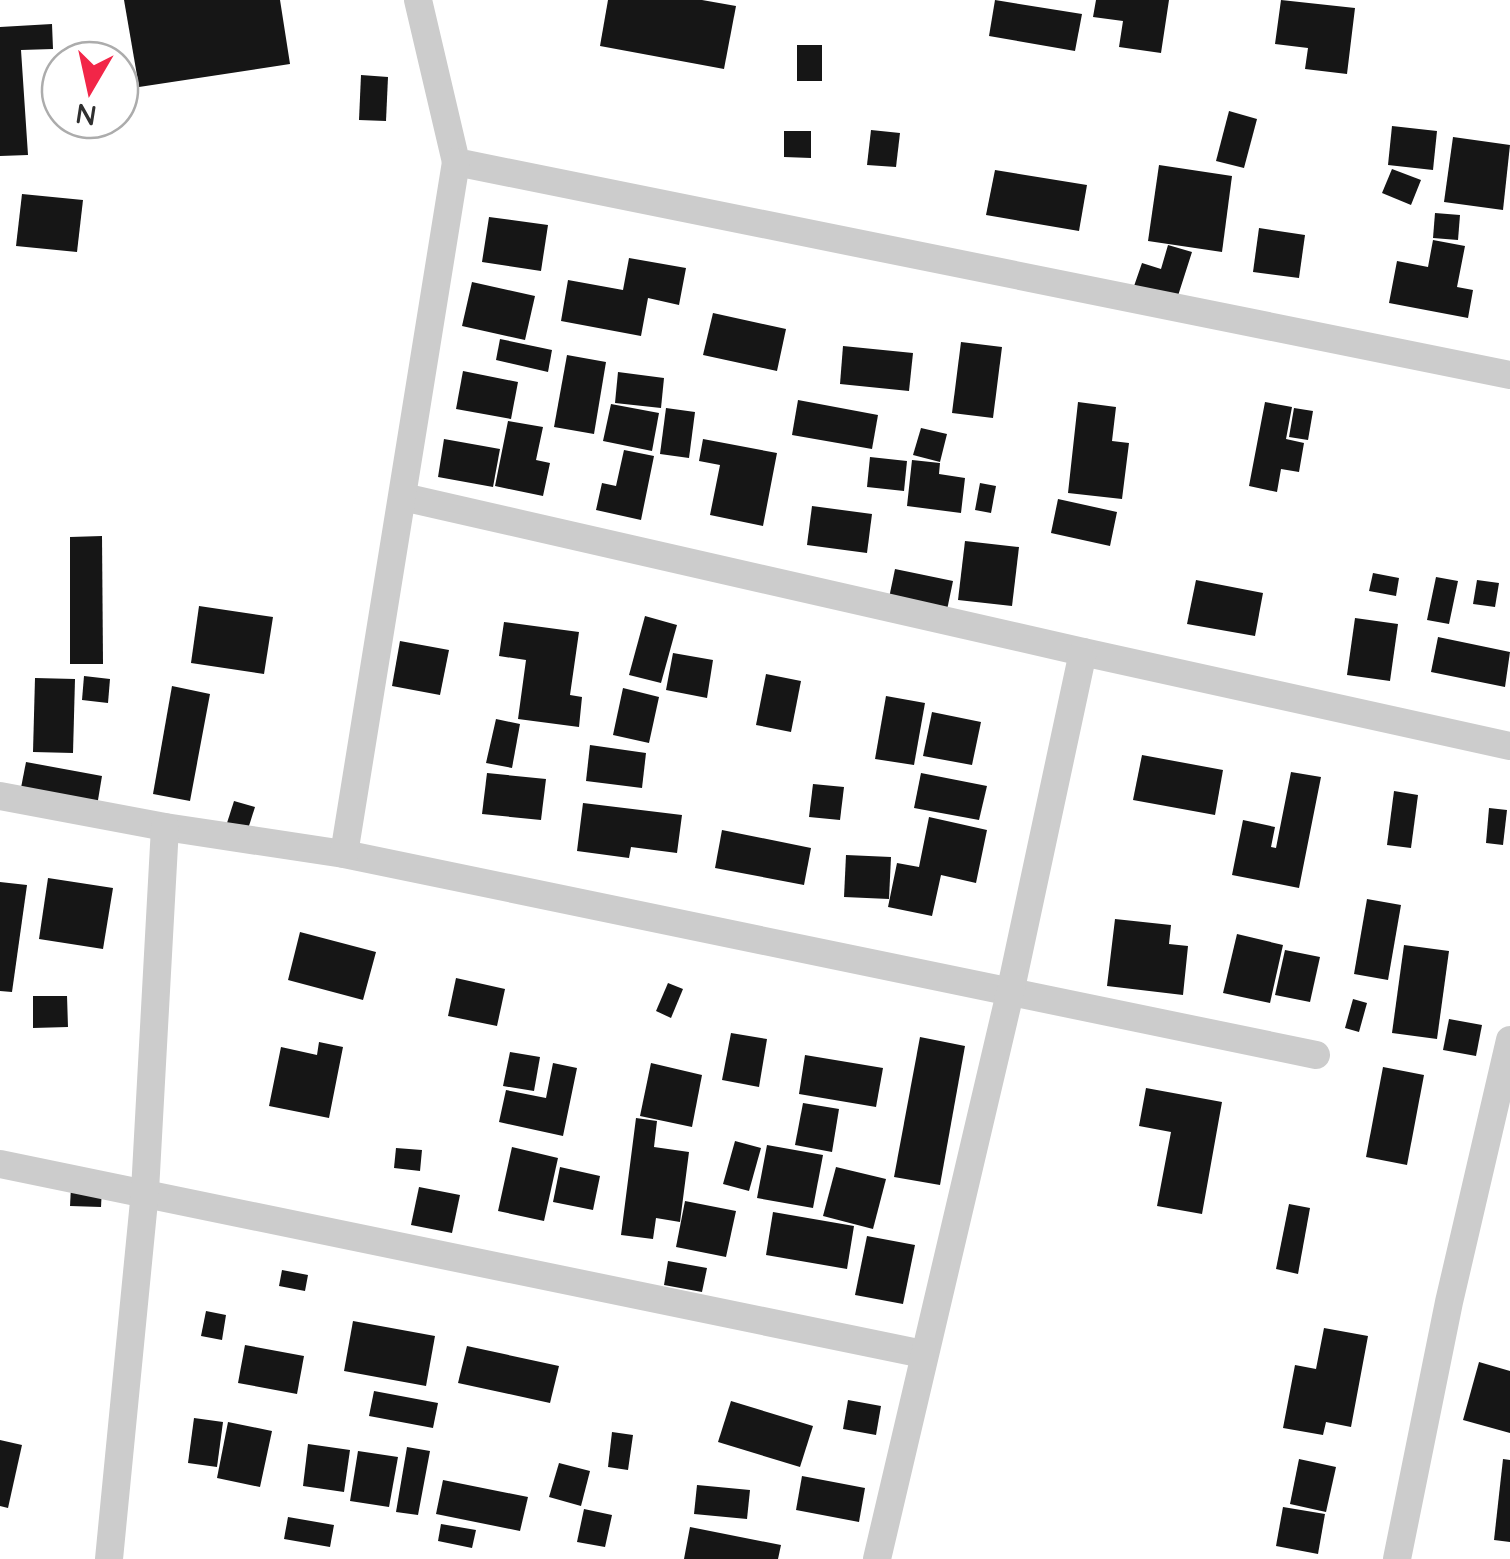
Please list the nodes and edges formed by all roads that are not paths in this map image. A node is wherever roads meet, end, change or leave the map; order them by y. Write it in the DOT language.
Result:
graph roads {
  1 [pos="418,0"];
  2 [pos="456,162"];
  3 [pos="1510,375"];
  4 [pos="402,497"];
  5 [pos="1083,652"];
  6 [pos="1510,746"];
  7 [pos="0,796"];
  8 [pos="165,827"];
  9 [pos="344,854"];
  10 [pos="1010,993"];
  11 [pos="1510,1040"];
  12 [pos="1316,1055"];
  13 [pos="1500,1125"];
  14 [pos="0,1164"];
  15 [pos="145,1191"];
  16 [pos="924,1354"];
  17 [pos="109,1559"];
  18 [pos="877,1559"];
  19 [pos="1397,1559"];
  1 -- 2 [label="street"];
  2 -- 3 [label="street"];
  2 -- 4 [label="street"];
  4 -- 5 [label="street"];
  4 -- 9 [label="street"];
  5 -- 6 [label="street"];
  5 -- 10 [label="street"];
  7 -- 8 [label="street"];
  8 -- 9 [label="street"];
  8 -- 15 [label="street"];
  9 -- 10 [label="street"];
  10 -- 12 [label="street"];
  10 -- 16 [label="street"];
  11 -- 13 [label="street"];
  13 -- 19 [label="street"];
  14 -- 15 [label="street"];
  15 -- 16 [label="street"];
  15 -- 17 [label="street"];
  16 -- 18 [label="street"];
}
